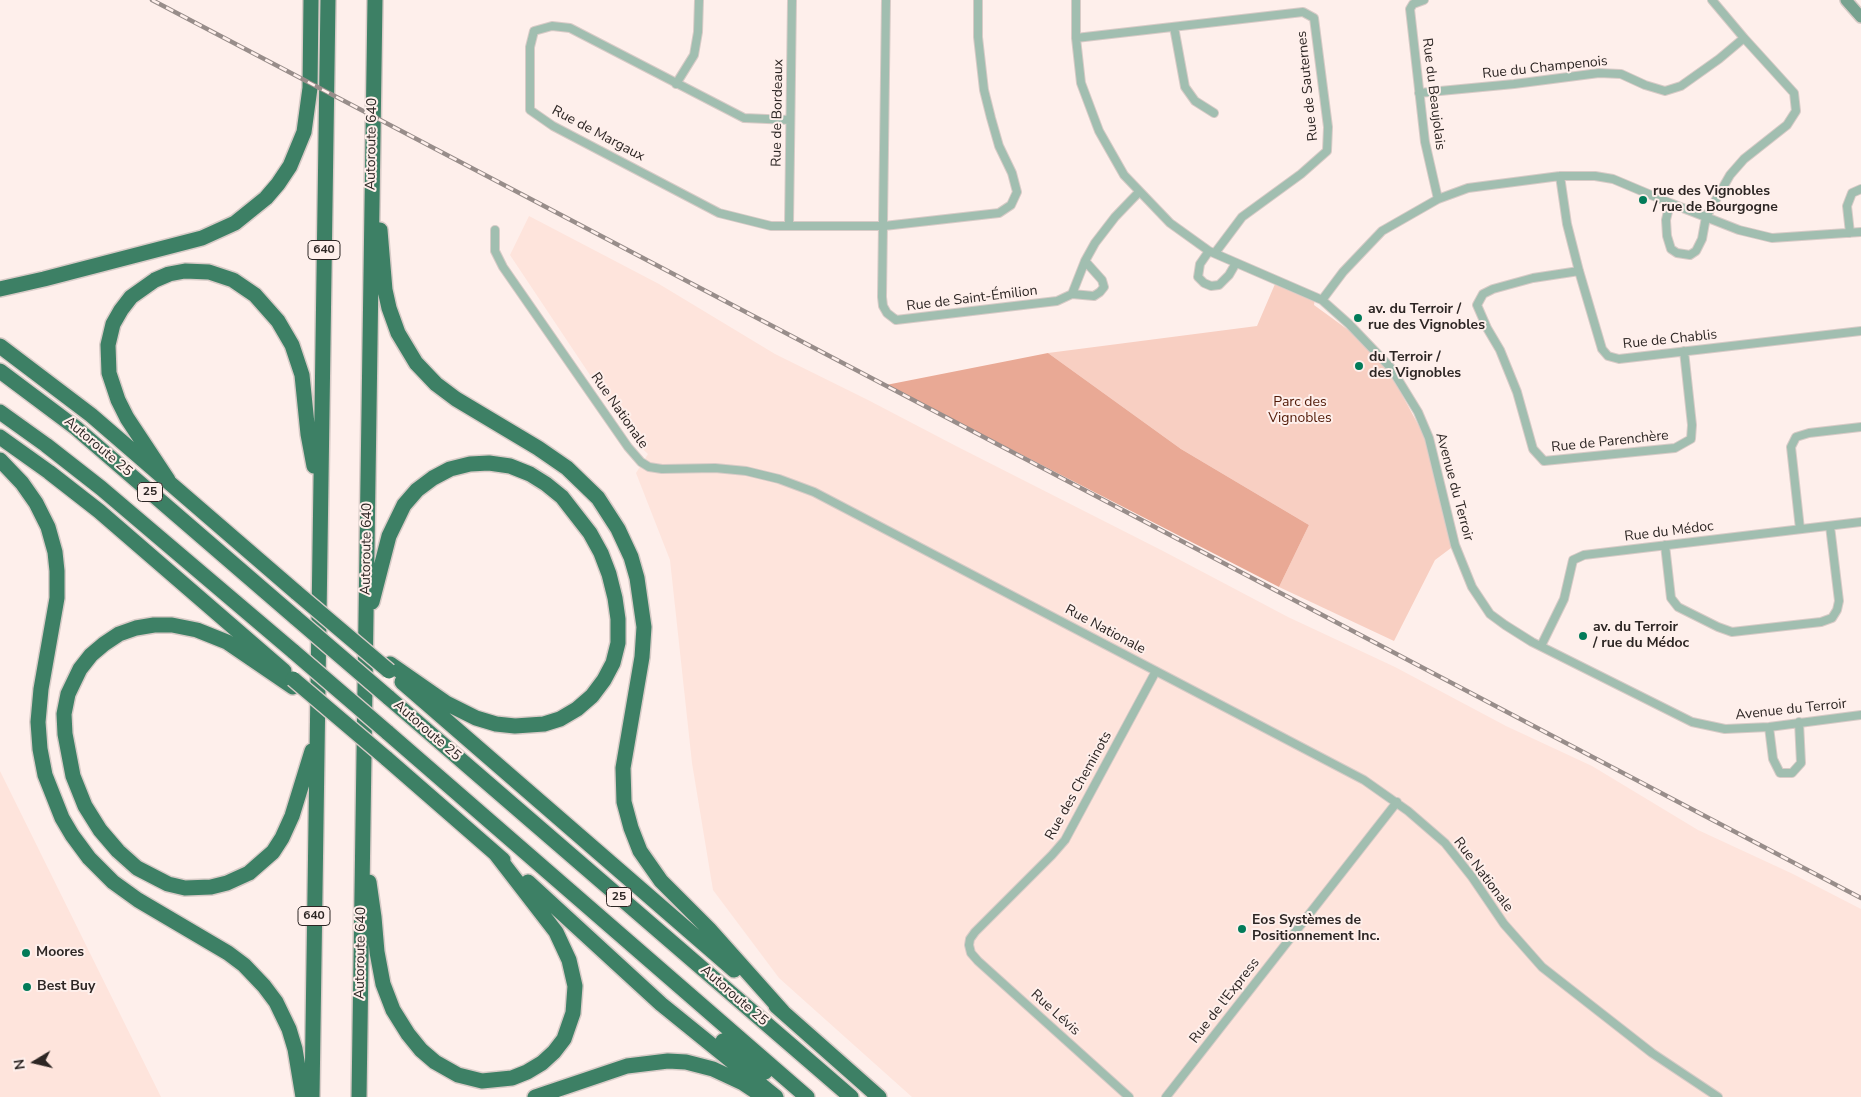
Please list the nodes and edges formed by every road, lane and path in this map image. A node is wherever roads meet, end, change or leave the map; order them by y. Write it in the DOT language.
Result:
graph roads {
  1 [pos="311,0"];
  2 [pos="328,0"];
  3 [pos="374,0"];
  4 [pos="699,0"];
  5 [pos="792,0"];
  6 [pos="886,0"];
  7 [pos="978,0"];
  8 [pos="1076,0"];
  9 [pos="1424,0"];
  10 [pos="1712,0"];
  11 [pos="1846,0"];
  12 [pos="1861,17"];
  13 [pos="1174,27"];
  14 [pos="1076,38"];
  15 [pos="1744,38"];
  16 [pos="676,84"];
  17 [pos="1420,93"];
  18 [pos="1214,112"];
  19 [pos="790,120"];
  20 [pos="373,133"];
  21 [pos="1560,176"];
  22 [pos="1861,189"];
  23 [pos="1139,192"];
  24 [pos="1438,199"];
  25 [pos="1670,203"];
  26 [pos="1706,217"];
  27 [pos="789,226"];
  28 [pos="884,226"];
  29 [pos="495,230"];
  30 [pos="1861,232"];
  31 [pos="1850,234"];
  32 [pos="1212,252"];
  33 [pos="1085,261"];
  34 [pos="1236,263"];
  35 [pos="1579,271"];
  36 [pos="0,289"];
  37 [pos="1072,294"];
  38 [pos="1322,300"];
  39 [pos="1861,331"];
  40 [pos="0,346"];
  41 [pos="1684,351"];
  42 [pos="0,371"];
  43 [pos="0,412"];
  44 [pos="1861,427"];
  45 [pos="0,437"];
  46 [pos="0,460"];
  47 [pos="168,480"];
  48 [pos="320,501"];
  49 [pos="1861,522"];
  50 [pos="1830,526"];
  51 [pos="1800,529"];
  52 [pos="1665,545"];
  53 [pos="366,623"];
  54 [pos="1541,646"];
  55 [pos="390,668"];
  56 [pos="1156,671"];
  57 [pos="293,683"];
  58 [pos="1861,715"];
  59 [pos="1799,722"];
  60 [pos="1769,727"];
  61 [pos="317,735"];
  62 [pos="1397,802"];
  63 [pos="362,833"];
  64 [pos="495,854"];
  65 [pos="571,921"];
  66 [pos="969,945"];
  67 [pos="783,1012"];
  68 [pos="303,1097"];
  69 [pos="312,1097"];
  70 [pos="359,1097"];
  71 [pos="535,1097"];
  72 [pos="764,1097"];
  73 [pos="776,1097"];
  74 [pos="800,1097"];
  75 [pos="807,1097"];
  76 [pos="851,1097"];
  77 [pos="879,1097"];
  78 [pos="1130,1097"];
  79 [pos="1166,1097"];
  80 [pos="1718,1097"];
  1 -- 36 [label="highway"];
  2 -- 48 [label="highway, 640"];
  3 -- 20 [label="highway, Autoroute 640"];
  4 -- 16 [label="street"];
  5 -- 19 [label="street, Rue de Bordeaux"];
  6 -- 28 [label="street, Rue de Saint-Émilion"];
  7 -- 28 [label="street, Rue de Margaux"];
  8 -- 14 [label="street, Avenue du Terroir"];
  9 -- 17 [label="street, Rue du Beaujolais"];
  10 -- 15 [label="street"];
  11 -- 12 [label="street"];
  13 -- 14 [label="street, Rue de Sauternes"];
  13 -- 18 [label="street"];
  13 -- 32 [label="street, Rue de Sauternes"];
  14 -- 23 [label="street, Avenue du Terroir"];
  15 -- 17 [label="street, Rue du Champenois"];
  15 -- 26 [label="street"];
  16 -- 19 [label="street, Rue de Margaux"];
  16 -- 27 [label="street, Rue de Margaux"];
  17 -- 24 [label="street, Rue du Beaujolais"];
  19 -- 27 [label="street, Rue de Bordeaux"];
  20 -- 53 [label="highway, Autoroute 640"];
  20 -- 67 [label="highway"];
  21 -- 24 [label="street"];
  21 -- 25 [label="street"];
  21 -- 35 [label="street, Rue de Chablis"];
  22 -- 31 [label="street"];
  23 -- 32 [label="street, Avenue du Terroir"];
  23 -- 33 [label="street"];
  24 -- 38 [label="street"];
  25 -- 26 [label="street"];
  25 -- 26 [label="street"];
  26 -- 31 [label="street"];
  27 -- 28 [label="street, Rue de Margaux"];
  28 -- 37 [label="street, Rue de Saint-Émilion"];
  29 -- 56 [label="street, Rue Nationale"];
  30 -- 31 [label="street"];
  32 -- 34 [label="street, Avenue du Terroir"];
  32 -- 34 [label="street"];
  33 -- 37 [label="street"];
  33 -- 37 [label="street"];
  34 -- 38 [label="street, Avenue du Terroir"];
  35 -- 41 [label="street, Rue de Chablis"];
  35 -- 41 [label="street, Rue de Parenchère"];
  38 -- 54 [label="street, Avenue du Terroir"];
  39 -- 41 [label="street, Rue de Chablis"];
  40 -- 47 [label="highway"];
  42 -- 76 [label="highway, Autoroute 25 / 25, bridge"];
  43 -- 75 [label="highway, Autoroute 25 / 25, bridge"];
  44 -- 51 [label="street"];
  45 -- 57 [label="highway"];
  46 -- 68 [label="highway"];
  47 -- 48 [label="highway"];
  47 -- 55 [label="highway, bridge"];
  48 -- 61 [label="highway, 640"];
  49 -- 50 [label="street, Rue du Médoc"];
  50 -- 51 [label="street, Rue du Médoc"];
  50 -- 52 [label="street"];
  51 -- 52 [label="street, Rue du Médoc"];
  52 -- 54 [label="street, Rue du Médoc"];
  53 -- 55 [label="highway"];
  53 -- 63 [label="highway, Autoroute 640"];
  54 -- 60 [label="street, Avenue du Terroir"];
  55 -- 67 [label="highway"];
  56 -- 62 [label="street, Rue Nationale"];
  56 -- 66 [label="street, Rue des Cheminots"];
  57 -- 61 [label="highway"];
  57 -- 64 [label="highway, bridge"];
  58 -- 59 [label="street, Avenue du Terroir"];
  59 -- 60 [label="street, Avenue du Terroir"];
  59 -- 60 [label="street"];
  61 -- 69 [label="highway, 640"];
  62 -- 79 [label="street, Rue de l'Express"];
  62 -- 80 [label="street, Rue Nationale"];
  63 -- 64 [label="highway"];
  63 -- 70 [label="highway, Autoroute 640"];
  64 -- 65 [label="highway"];
  65 -- 73 [label="highway"];
  65 -- 74 [label="highway"];
  66 -- 78 [label="street, Rue Lévis"];
  67 -- 77 [label="highway"];
  71 -- 72 [label="highway"];
}
